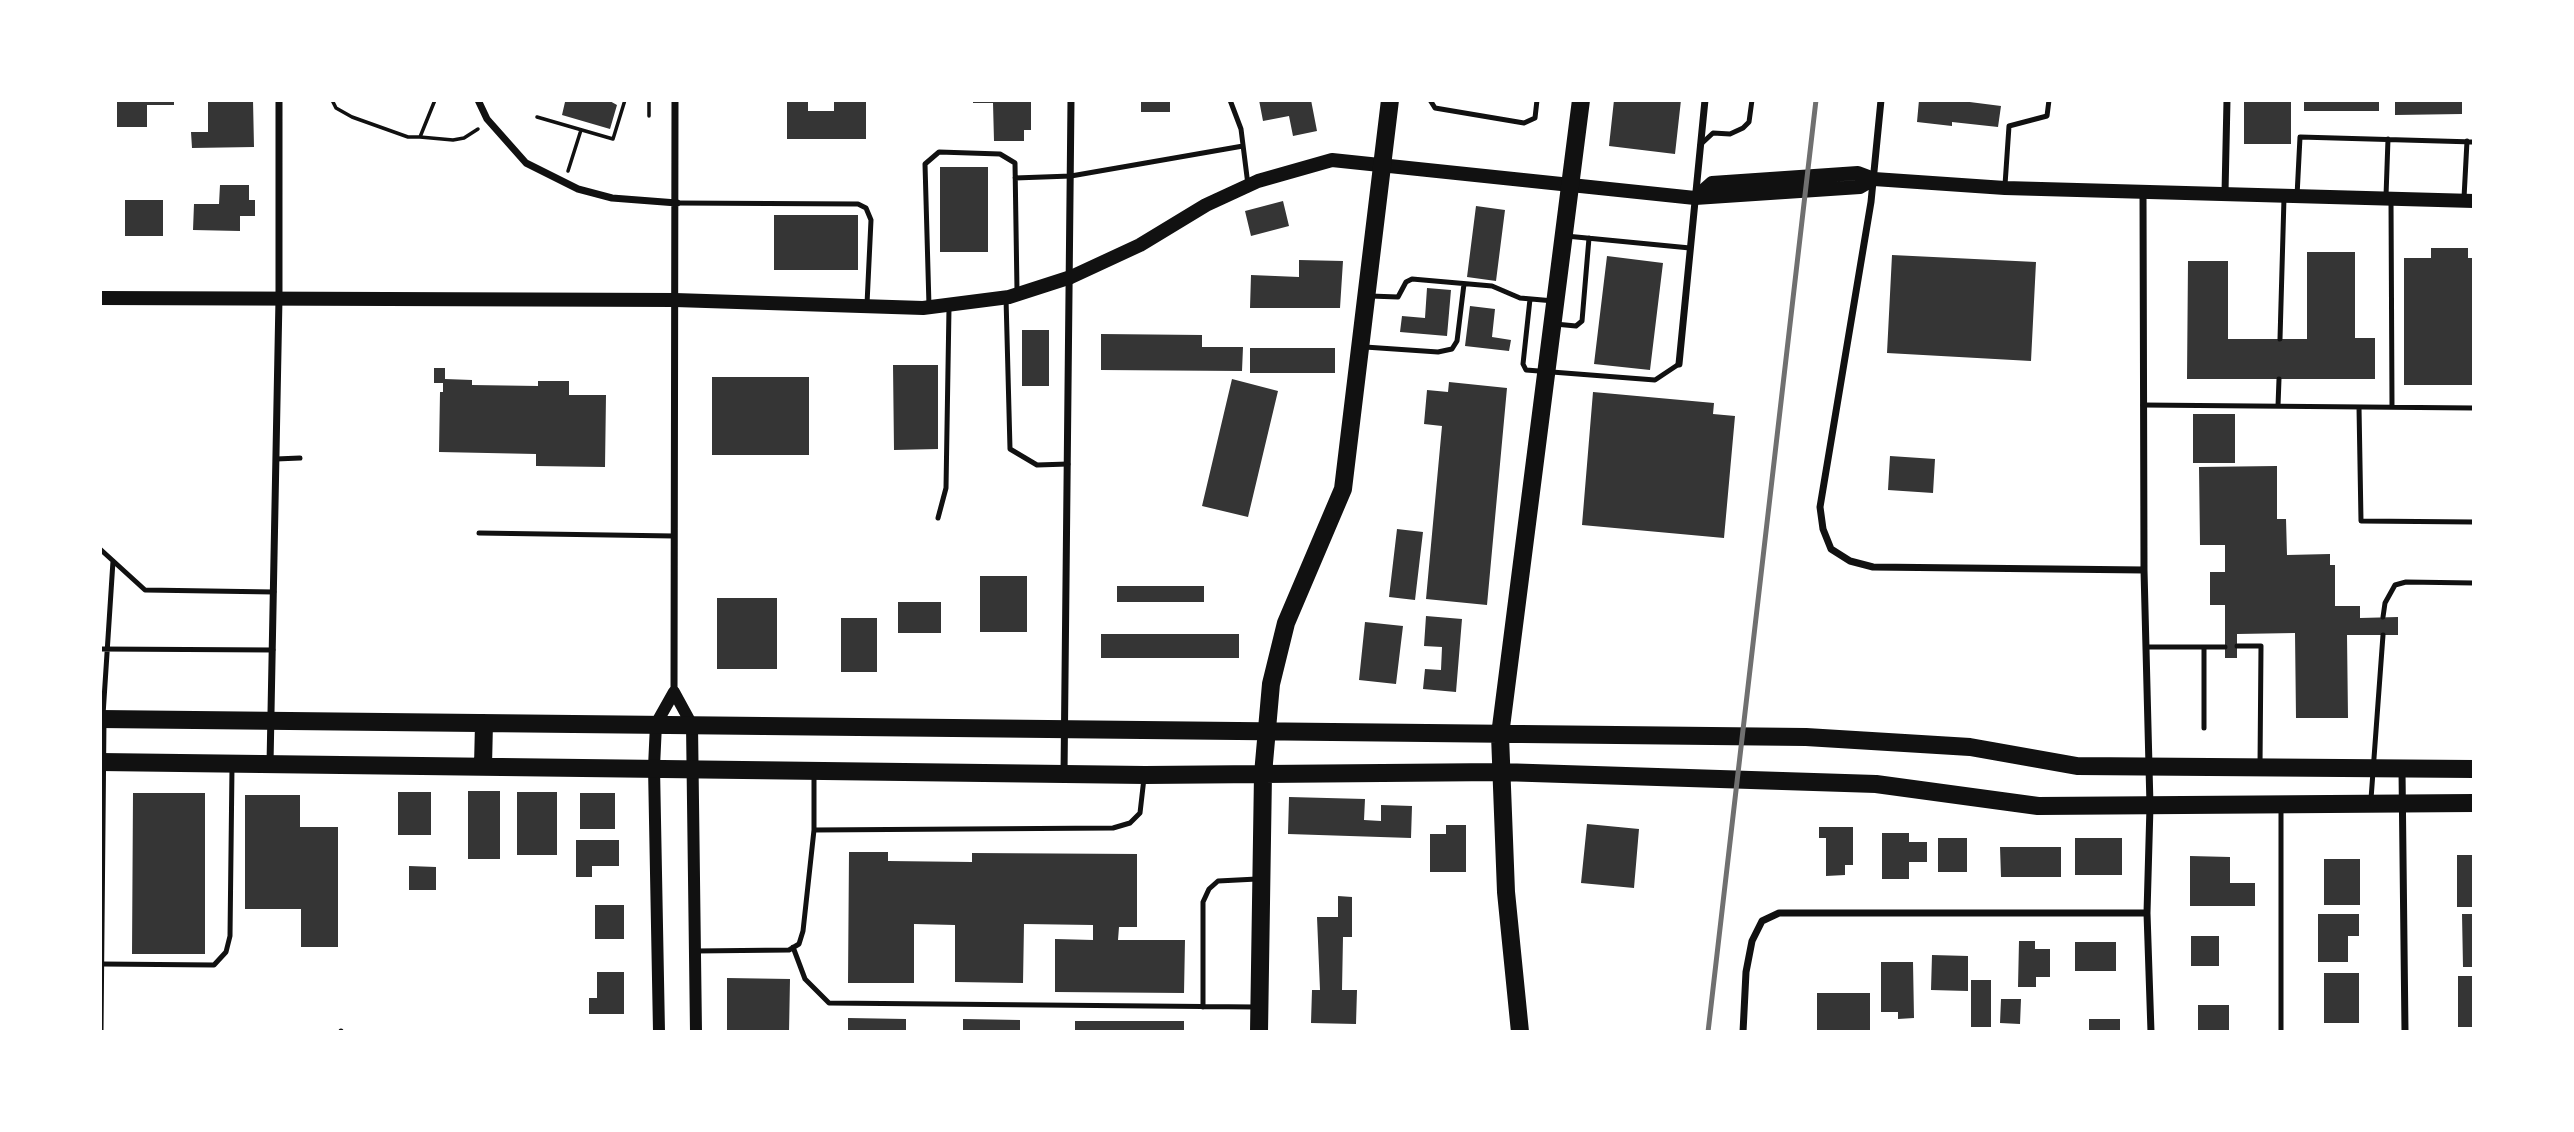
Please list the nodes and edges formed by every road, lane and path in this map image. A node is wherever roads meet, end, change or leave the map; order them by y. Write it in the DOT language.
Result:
graph roads {
  1 [pos="279,100"];
  2 [pos="332,100"];
  3 [pos="435,100"];
  4 [pos="478,100"];
  5 [pos="625,100"];
  6 [pos="649,100"];
  7 [pos="675,100"];
  8 [pos="1071,100"];
  9 [pos="1230,100"];
  10 [pos="1390,100"];
  11 [pos="1430,100"];
  12 [pos="1537,100"];
  13 [pos="1581,100"];
  14 [pos="1705,100"];
  15 [pos="1752,100"];
  16 [pos="1881,100"];
  17 [pos="2049,100"];
  18 [pos="2227,100"];
  19 [pos="649,116"];
  20 [pos="537,117"];
  21 [pos="489,121"];
  22 [pos="581,130"];
  23 [pos="420,137"];
  24 [pos="2388,139"];
  25 [pos="2471,141"];
  26 [pos="1700,145"];
  27 [pos="1243,146"];
  28 [pos="1383,166"];
  29 [pos="1071,176"];
  30 [pos="1016,178"];
  31 [pos="1874,179"];
  32 [pos="565,182"];
  33 [pos="1572,185"];
  34 [pos="1248,186"];
  35 [pos="2005,188"];
  36 [pos="2143,190"];
  37 [pos="2225,193"];
  38 [pos="2291,195"];
  39 [pos="1695,198"];
  40 [pos="2389,198"];
  41 [pos="2469,201"];
  42 [pos="677,203"];
  43 [pos="1566,236"];
  44 [pos="1589,238"];
  45 [pos="1690,248"];
  46 [pos="1071,277"];
  47 [pos="1464,284"];
  48 [pos="1367,295"];
  49 [pos="1012,296"];
  50 [pos="100,298"];
  51 [pos="279,298"];
  52 [pos="1530,299"];
  53 [pos="674,300"];
  54 [pos="1557,302"];
  55 [pos="949,305"];
  56 [pos="867,306"];
  57 [pos="929,307"];
  58 [pos="1554,324"];
  59 [pos="2280,339"];
  60 [pos="1361,346"];
  61 [pos="1679,364"];
  62 [pos="1548,372"];
  63 [pos="2279,379"];
  64 [pos="2143,405"];
  65 [pos="2278,406"];
  66 [pos="2359,407"];
  67 [pos="2392,407"];
  68 [pos="2474,408"];
  69 [pos="300,458"];
  70 [pos="276,459"];
  71 [pos="1068,464"];
  72 [pos="938,518"];
  73 [pos="2474,522"];
  74 [pos="479,533"];
  75 [pos="674,536"];
  76 [pos="100,549"];
  77 [pos="113,561"];
  78 [pos="2144,570"];
  79 [pos="2474,583"];
  80 [pos="274,593"];
  81 [pos="2383,617"];
  82 [pos="2383,635"];
  83 [pos="2237,646"];
  84 [pos="2146,647"];
  85 [pos="2204,647"];
  86 [pos="2225,647"];
  87 [pos="103,649"];
  88 [pos="273,650"];
  89 [pos="674,692"];
  90 [pos="101,719"];
  91 [pos="271,720"];
  92 [pos="484,723"];
  93 [pos="656,724"];
  94 [pos="692,724"];
  95 [pos="1065,728"];
  96 [pos="2204,728"];
  97 [pos="1267,733"];
  98 [pos="1500,735"];
  99 [pos="101,762"];
  100 [pos="232,763"];
  101 [pos="270,764"];
  102 [pos="483,766"];
  103 [pos="654,767"];
  104 [pos="2150,767"];
  105 [pos="691,768"];
  106 [pos="2260,768"];
  107 [pos="814,769"];
  108 [pos="2371,769"];
  109 [pos="2402,769"];
  110 [pos="2474,769"];
  111 [pos="1501,772"];
  112 [pos="1064,774"];
  113 [pos="1263,774"];
  114 [pos="1144,775"];
  115 [pos="2474,803"];
  116 [pos="2150,806"];
  117 [pos="2281,806"];
  118 [pos="2371,806"];
  119 [pos="2404,806"];
  120 [pos="814,830"];
  121 [pos="1260,879"];
  122 [pos="2147,913"];
  123 [pos="793,947"];
  124 [pos="694,951"];
  125 [pos="102,964"];
  126 [pos="1203,1007"];
  127 [pos="1259,1007"];
  128 [pos="100,1032"];
  129 [pos="659,1032"];
  130 [pos="696,1032"];
  131 [pos="1259,1032"];
  132 [pos="1520,1032"];
  133 [pos="1743,1032"];
  134 [pos="2151,1032"];
  135 [pos="2281,1032"];
  136 [pos="2404,1032"];
  1 -- 51 [label="street"];
  2 -- 23 [label="path"];
  3 -- 23 [label="path"];
  4 -- 21 [label="street"];
  5 -- 22 [label="path"];
  6 -- 19 [label="path"];
  7 -- 42 [label="street"];
  8 -- 29 [label="street"];
  9 -- 27 [label="lane"];
  10 -- 28 [label="main road"];
  11 -- 12 [label="lane"];
  13 -- 33 [label="main road"];
  14 -- 26 [label="street"];
  15 -- 26 [label="lane"];
  16 -- 31 [label="street"];
  17 -- 35 [label="lane"];
  18 -- 37 [label="street"];
  20 -- 22 [label="path"];
  21 -- 23 [label="path"];
  21 -- 32 [label="street"];
  22 -- 32 [label="path"];
  24 -- 25 [label="lane"];
  24 -- 38 [label="lane"];
  24 -- 40 [label="lane"];
  25 -- 41 [label="lane"];
  26 -- 39 [label="street"];
  27 -- 29 [label="lane"];
  27 -- 34 [label="lane"];
  28 -- 33 [label="main road"];
  28 -- 34 [label="main road"];
  28 -- 48 [label="main road"];
  29 -- 30 [label="lane"];
  29 -- 46 [label="street"];
  30 -- 49 [label="lane"];
  30 -- 57 [label="lane"];
  31 -- 35 [label="main road"];
  31 -- 39 [label="main road"];
  31 -- 78 [label="street"];
  32 -- 42 [label="street"];
  33 -- 39 [label="main road"];
  33 -- 43 [label="main road"];
  34 -- 46 [label="main road"];
  35 -- 36 [label="main road"];
  36 -- 37 [label="main road"];
  36 -- 64 [label="street"];
  37 -- 38 [label="main road"];
  38 -- 40 [label="main road"];
  38 -- 59 [label="lane"];
  39 -- 45 [label="street"];
  40 -- 41 [label="main road"];
  40 -- 67 [label="lane"];
  42 -- 53 [label="street"];
  42 -- 56 [label="lane"];
  43 -- 44 [label="lane"];
  43 -- 54 [label="main road"];
  44 -- 45 [label="lane"];
  44 -- 58 [label="lane"];
  45 -- 61 [label="street"];
  46 -- 49 [label="main road"];
  46 -- 71 [label="street"];
  47 -- 48 [label="lane"];
  47 -- 52 [label="lane"];
  47 -- 60 [label="lane"];
  48 -- 60 [label="main road"];
  49 -- 55 [label="main road"];
  49 -- 71 [label="lane"];
  50 -- 51 [label="main road"];
  51 -- 53 [label="main road"];
  51 -- 70 [label="street"];
  52 -- 54 [label="lane"];
  52 -- 62 [label="lane"];
  53 -- 56 [label="main road"];
  53 -- 75 [label="street"];
  54 -- 58 [label="main road"];
  55 -- 57 [label="main road"];
  55 -- 72 [label="lane"];
  56 -- 57 [label="main road"];
  58 -- 62 [label="main road"];
  60 -- 97 [label="main road"];
  61 -- 62 [label="lane"];
  62 -- 98 [label="main road"];
  63 -- 65 [label="lane"];
  64 -- 65 [label="lane"];
  64 -- 78 [label="street"];
  65 -- 66 [label="lane"];
  66 -- 67 [label="lane"];
  66 -- 73 [label="lane"];
  67 -- 68 [label="lane"];
  69 -- 70 [label="lane"];
  70 -- 80 [label="street"];
  71 -- 95 [label="street"];
  74 -- 75 [label="lane"];
  75 -- 89 [label="street"];
  76 -- 77 [label="lane"];
  77 -- 80 [label="lane"];
  77 -- 87 [label="lane"];
  78 -- 84 [label="street"];
  79 -- 81 [label="lane"];
  80 -- 88 [label="street"];
  82 -- 108 [label="lane"];
  83 -- 106 [label="lane"];
  84 -- 85 [label="lane"];
  84 -- 104 [label="street"];
  85 -- 86 [label="lane"];
  85 -- 96 [label="lane"];
  87 -- 88 [label="lane"];
  87 -- 90 [label="lane"];
  88 -- 91 [label="street"];
  89 -- 93 [label="street"];
  89 -- 94 [label="street"];
  90 -- 91 [label="main road"];
  90 -- 99 [label="street"];
  91 -- 92 [label="main road"];
  91 -- 101 [label="street"];
  92 -- 93 [label="main road"];
  92 -- 102 [label="main road"];
  93 -- 94 [label="main road"];
  93 -- 103 [label="street"];
  94 -- 95 [label="main road"];
  94 -- 105 [label="street"];
  95 -- 97 [label="main road"];
  95 -- 112 [label="street"];
  97 -- 98 [label="main road"];
  97 -- 113 [label="main road"];
  98 -- 104 [label="main road"];
  98 -- 111 [label="main road"];
  99 -- 100 [label="main road"];
  99 -- 125 [label="street"];
  100 -- 101 [label="main road"];
  100 -- 125 [label="lane"];
  101 -- 102 [label="main road"];
  102 -- 103 [label="main road"];
  103 -- 105 [label="main road"];
  103 -- 129 [label="street"];
  104 -- 106 [label="main road"];
  104 -- 116 [label="street"];
  105 -- 107 [label="main road"];
  105 -- 124 [label="street"];
  106 -- 108 [label="main road"];
  107 -- 112 [label="main road"];
  107 -- 120 [label="lane"];
  108 -- 109 [label="main road"];
  108 -- 118 [label="lane"];
  109 -- 110 [label="main road"];
  109 -- 119 [label="street"];
  111 -- 113 [label="main road"];
  111 -- 116 [label="main road"];
  111 -- 132 [label="main road"];
  112 -- 114 [label="main road"];
  113 -- 114 [label="main road"];
  113 -- 121 [label="main road"];
  114 -- 120 [label="lane"];
  115 -- 119 [label="main road"];
  116 -- 117 [label="main road"];
  116 -- 122 [label="street"];
  117 -- 118 [label="main road"];
  117 -- 135 [label="lane"];
  118 -- 119 [label="main road"];
  119 -- 136 [label="street"];
  120 -- 123 [label="lane"];
  121 -- 126 [label="lane"];
  121 -- 127 [label="main road"];
  122 -- 133 [label="street"];
  122 -- 134 [label="street"];
  123 -- 124 [label="lane"];
  123 -- 126 [label="lane"];
  124 -- 130 [label="street"];
  125 -- 128 [label="street"];
  126 -- 127 [label="lane"];
  127 -- 131 [label="main road"];
}
